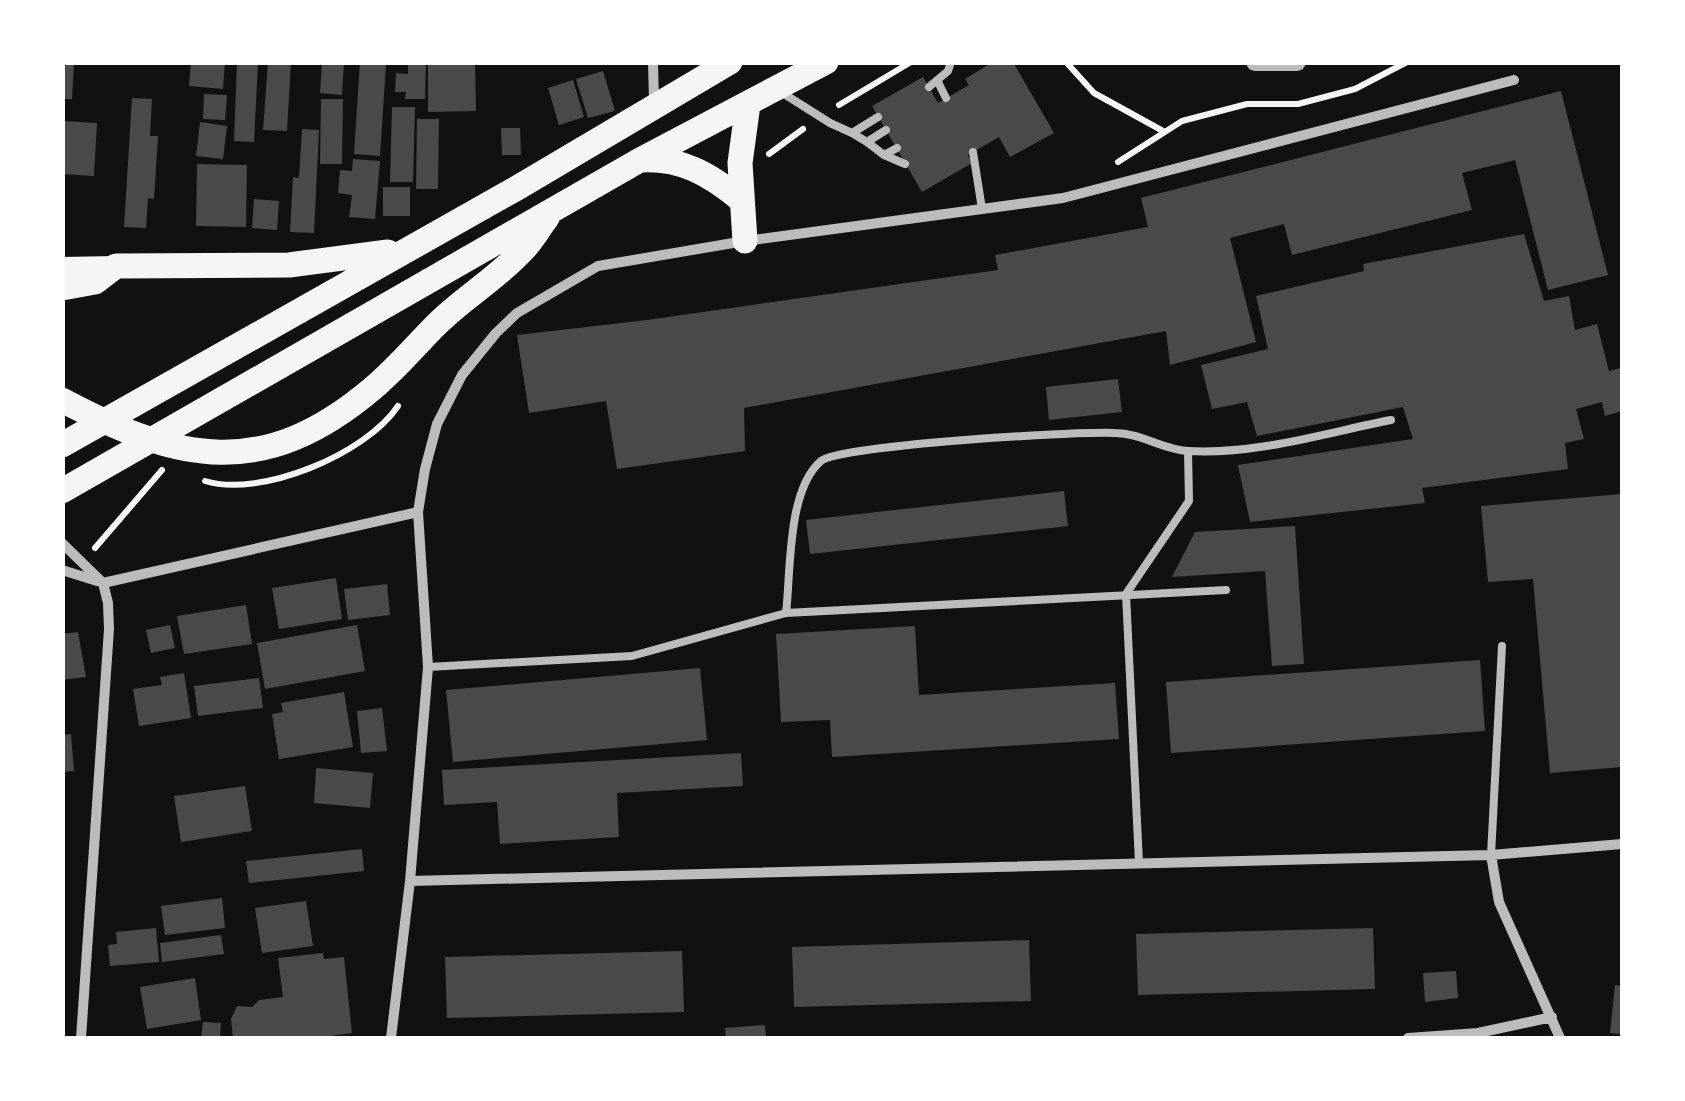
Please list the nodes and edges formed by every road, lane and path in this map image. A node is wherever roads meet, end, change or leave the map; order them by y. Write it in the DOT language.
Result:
graph roads {
  1 [pos="653,62"];
  2 [pos="826,62"];
  3 [pos="951,62"];
  4 [pos="1066,62"];
  5 [pos="1255,62"];
  6 [pos="1297,62"];
  7 [pos="1406,62"];
  8 [pos="723,65"];
  9 [pos="1514,80"];
  10 [pos="938,82"];
  11 [pos="929,87"];
  12 [pos="777,89"];
  13 [pos="942,98"];
  14 [pos="748,104"];
  15 [pos="651,110"];
  16 [pos="878,117"];
  17 [pos="886,130"];
  18 [pos="1163,131"];
  19 [pos="852,133"];
  20 [pos="867,142"];
  21 [pos="896,148"];
  22 [pos="973,152"];
  23 [pos="884,155"];
  24 [pos="640,160"];
  25 [pos="905,164"];
  26 [pos="1106,170"];
  27 [pos="740,199"];
  28 [pos="982,209"];
  29 [pos="553,210"];
  30 [pos="745,241"];
  31 [pos="408,249"];
  32 [pos="62,266"];
  33 [pos="116,266"];
  34 [pos="62,288"];
  35 [pos="62,400"];
  36 [pos="1391,420"];
  37 [pos="62,445"];
  38 [pos="1188,451"];
  39 [pos="164,468"];
  40 [pos="62,491"];
  41 [pos="418,512"];
  42 [pos="62,543"];
  43 [pos="82,565"];
  44 [pos="62,570"];
  45 [pos="103,583"];
  46 [pos="1226,590"];
  47 [pos="1126,594"];
  48 [pos="786,613"];
  49 [pos="1502,646"];
  50 [pos="428,667"];
  51 [pos="1622,844"];
  52 [pos="1492,855"];
  53 [pos="1139,863"];
  54 [pos="410,881"];
  55 [pos="1552,1017"];
  56 [pos="81,1038"];
  57 [pos="391,1038"];
  58 [pos="1408,1038"];
  59 [pos="1560,1038"];
  1 -- 15 [label="street"];
  2 -- 12 [label="main road"];
  3 -- 10 [label="lane"];
  4 -- 18 [label="path"];
  5 -- 6 [label="street"];
  7 -- 18 [label="path"];
  8 -- 15 [label="main road"];
  9 -- 28 [label="street"];
  10 -- 11 [label="lane"];
  10 -- 13 [label="lane"];
  12 -- 14 [label="main road"];
  12 -- 19 [label="lane"];
  14 -- 24 [label="main road"];
  14 -- 27 [label="main road"];
  15 -- 31 [label="main road"];
  16 -- 19 [label="lane"];
  17 -- 20 [label="lane"];
  18 -- 26 [label="path"];
  19 -- 20 [label="lane"];
  20 -- 23 [label="lane"];
  21 -- 23 [label="lane"];
  22 -- 28 [label="lane"];
  23 -- 25 [label="lane"];
  24 -- 27 [label="main road"];
  24 -- 29 [label="main road"];
  27 -- 30 [label="main road"];
  28 -- 30 [label="street"];
  29 -- 35 [label="main road"];
  29 -- 40 [label="main road"];
  30 -- 41 [label="street"];
  31 -- 33 [label="main road"];
  31 -- 37 [label="main road"];
  32 -- 33 [label="main road"];
  33 -- 34 [label="main road"];
  36 -- 38 [label="lane"];
  38 -- 47 [label="lane"];
  38 -- 48 [label="lane"];
  39 -- 43 [label="path"];
  41 -- 45 [label="street"];
  41 -- 50 [label="street"];
  42 -- 43 [label="street"];
  43 -- 45 [label="street"];
  44 -- 45 [label="street"];
  45 -- 56 [label="street"];
  46 -- 47 [label="lane"];
  47 -- 48 [label="lane"];
  47 -- 53 [label="lane"];
  48 -- 50 [label="lane"];
  49 -- 52 [label="lane"];
  50 -- 54 [label="street"];
  51 -- 52 [label="street"];
  52 -- 53 [label="street"];
  52 -- 55 [label="street"];
  53 -- 54 [label="street"];
  54 -- 57 [label="street"];
  55 -- 58 [label="street"];
  55 -- 59 [label="street"];
}
